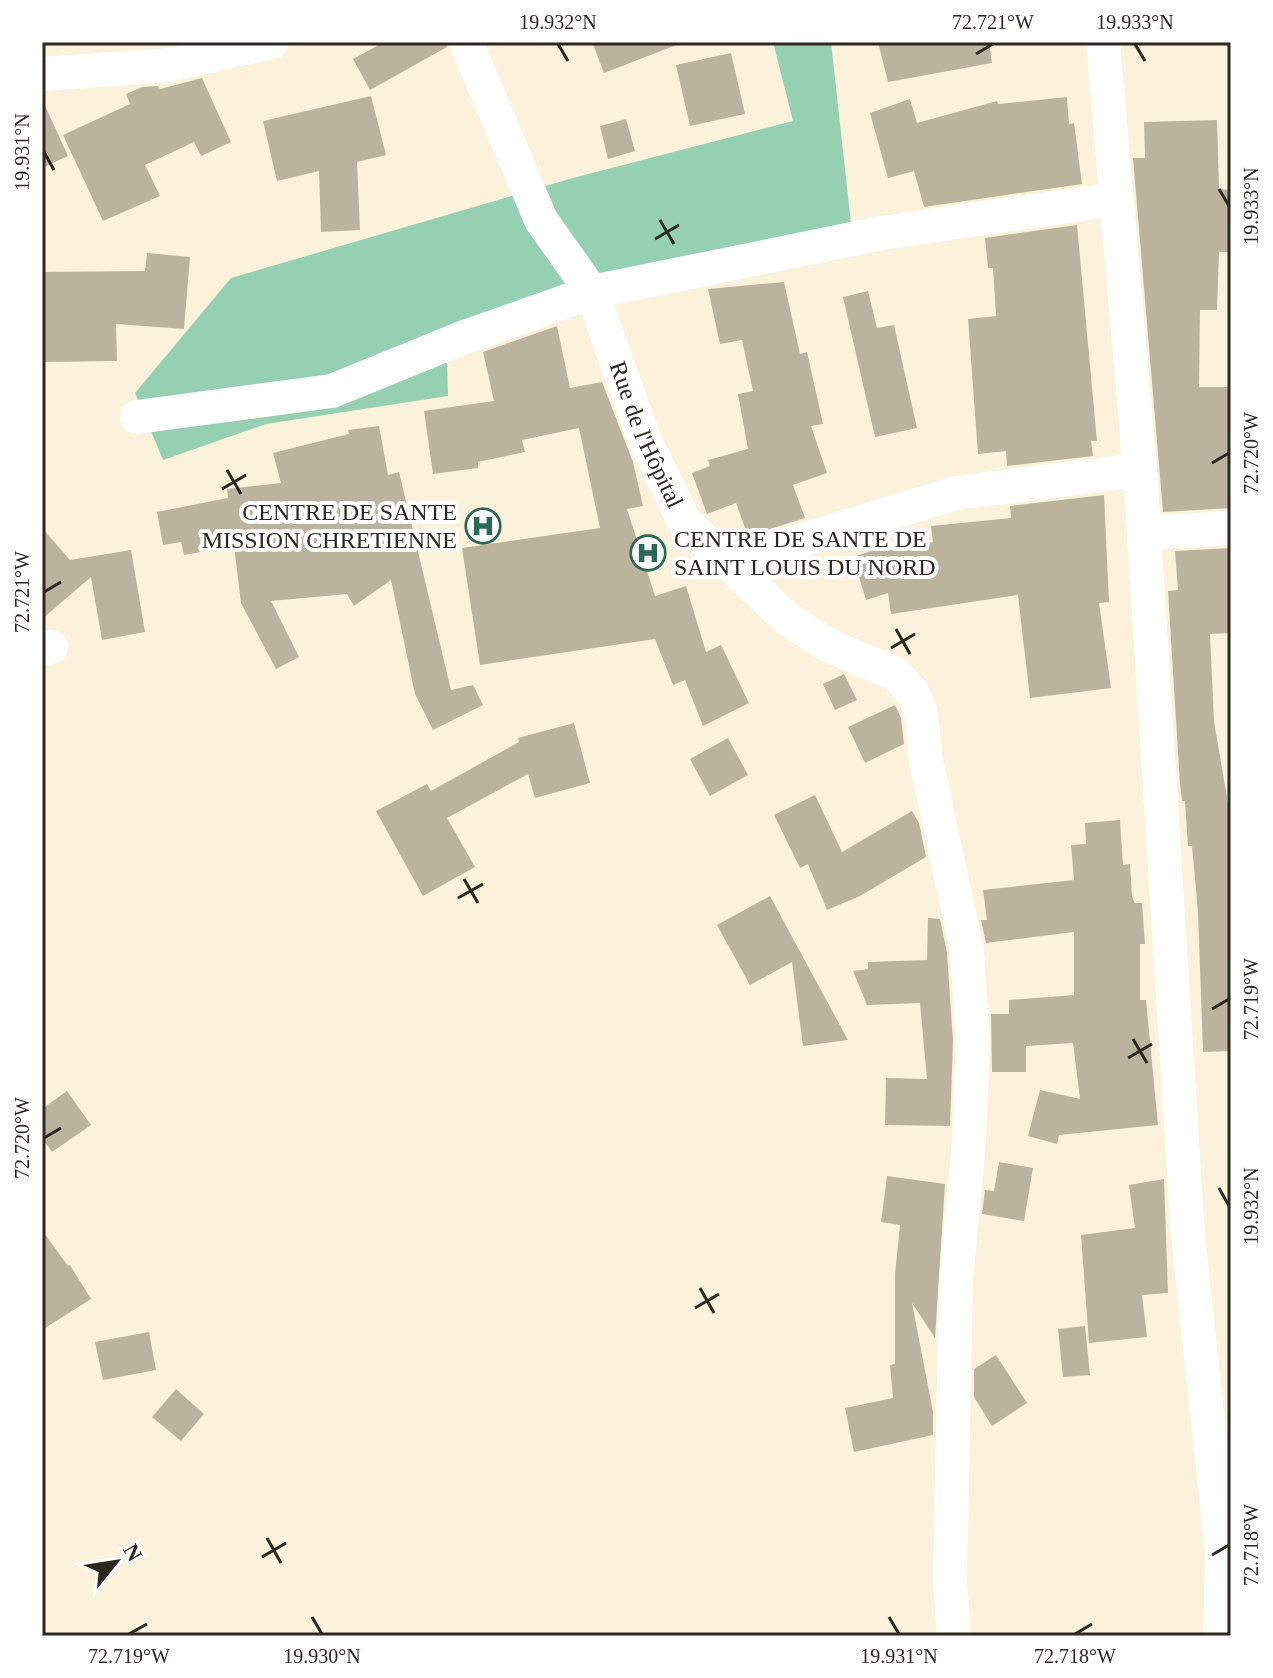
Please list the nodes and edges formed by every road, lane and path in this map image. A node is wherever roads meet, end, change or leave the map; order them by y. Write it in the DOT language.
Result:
graph roads {
  1 [pos="272,42"];
  2 [pos="466,42"];
  3 [pos="1103,42"];
  4 [pos="42,74"];
  5 [pos="1115,199"];
  6 [pos="592,292"];
  7 [pos="137,417"];
  8 [pos="1140,470"];
  9 [pos="1231,528"];
  10 [pos="1144,533"];
  11 [pos="728,563"];
  12 [pos="954,1636"];
  13 [pos="1220,1636"];
  1 -- 4 [label="street"];
  2 -- 6 [label="street, Rue de l'Hôpital"];
  3 -- 5 [label="street"];
  5 -- 6 [label="street"];
  5 -- 8 [label="street"];
  6 -- 7 [label="street"];
  6 -- 11 [label="street, Rue de l'Hôpital"];
  8 -- 10 [label="street"];
  8 -- 11 [label="street"];
  9 -- 10 [label="street"];
  10 -- 13 [label="street"];
  11 -- 12 [label="street, Rue de l'Hôpital"];
}
